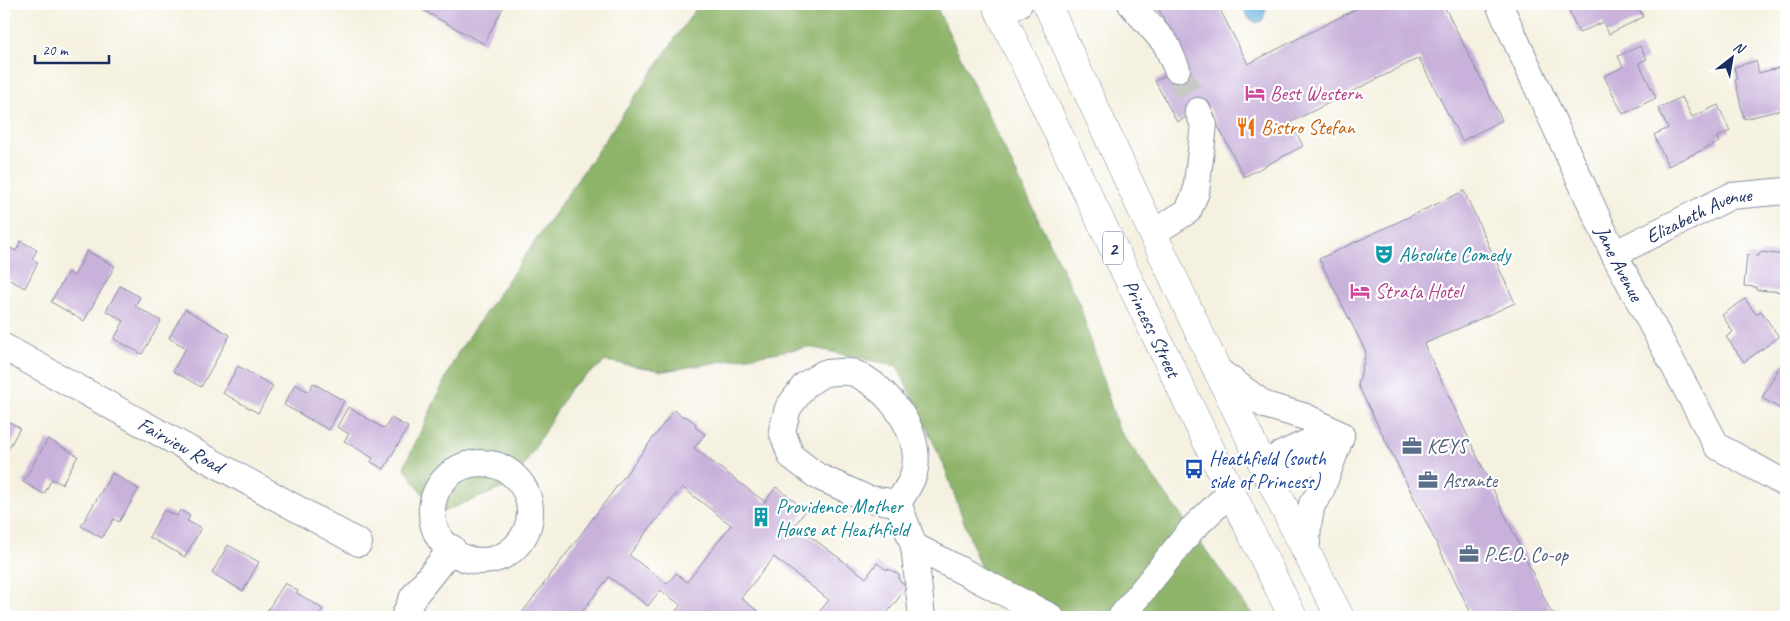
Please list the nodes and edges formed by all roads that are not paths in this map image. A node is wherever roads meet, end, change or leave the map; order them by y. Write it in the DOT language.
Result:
graph roads {
  1 [pos="1047,4"];
  2 [pos="1131,4"];
  3 [pos="1499,4"];
  4 [pos="1005,6"];
  5 [pos="1177,69"];
  6 [pos="1198,111"];
  7 [pos="1786,192"];
  8 [pos="1153,234"];
  9 [pos="1614,254"];
  10 [pos="4,347"];
  11 [pos="1216,369"];
  12 [pos="1341,435"];
  13 [pos="1266,475"];
  14 [pos="1786,484"];
  15 [pos="1231,492"];
  16 [pos="898,503"];
  17 [pos="359,543"];
  18 [pos="914,546"];
  19 [pos="452,548"];
  20 [pos="1306,553"];
  21 [pos="1041,615"];
  22 [pos="404,617"];
  23 [pos="924,617"];
  24 [pos="1121,617"];
  25 [pos="1293,617"];
  26 [pos="1340,617"];
  1 -- 8 [label="main road, Princess Street / 2"];
  2 -- 5 [label="street"];
  3 -- 9 [label="street, Jane Avenue"];
  4 -- 15 [label="main road, Princess Street / 2"];
  6 -- 8 [label="street"];
  7 -- 9 [label="street, Elizabeth Avenue"];
  8 -- 11 [label="main road, Princess Street / 2"];
  9 -- 14 [label="street, Jane Avenue"];
  10 -- 17 [label="street, Fairview Road"];
  11 -- 12 [label="street"];
  11 -- 13 [label="main road, Princess Street / 2"];
  12 -- 13 [label="street"];
  12 -- 20 [label="street"];
  13 -- 15 [label="main road"];
  13 -- 20 [label="main road, Princess Street / 2"];
  15 -- 24 [label="street"];
  15 -- 25 [label="main road, Princess Street / 2"];
  16 -- 16 [label="street"];
  16 -- 18 [label="street"];
  18 -- 21 [label="street"];
  18 -- 23 [label="street"];
  19 -- 22 [label="street"];
  20 -- 26 [label="main road, Princess Street / 2"];
}
